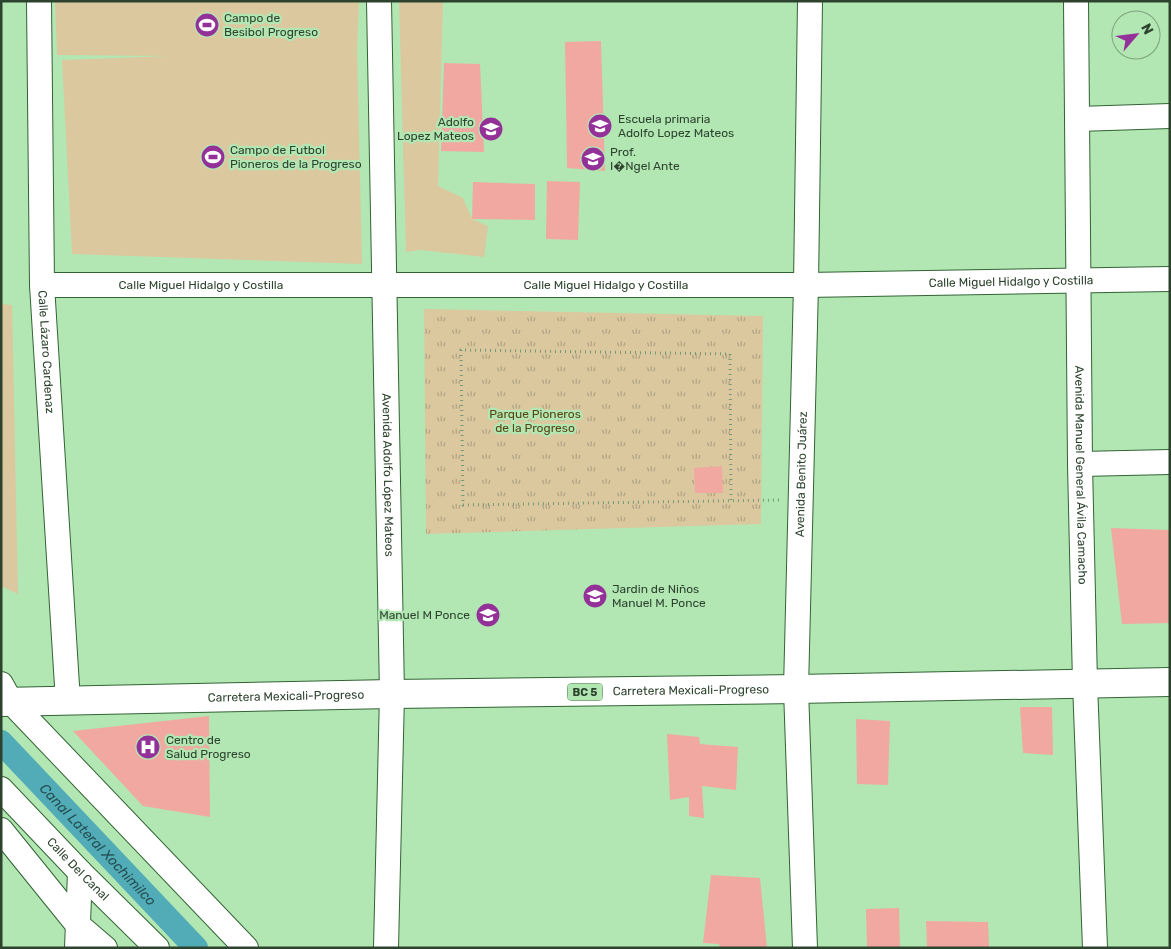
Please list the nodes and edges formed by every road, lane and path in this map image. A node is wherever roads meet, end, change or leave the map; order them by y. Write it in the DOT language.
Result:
graph roads {
  1 [pos="39,1"];
  2 [pos="379,1"];
  3 [pos="810,1"];
  4 [pos="1076,1"];
  5 [pos="1170,116"];
  6 [pos="1078,119"];
  7 [pos="1170,280"];
  8 [pos="1079,281"];
  9 [pos="384,284"];
  10 [pos="42,285"];
  11 [pos="806,285"];
  12 [pos="1170,462"];
  13 [pos="1080,464"];
  14 [pos="732,500"];
  15 [pos="800,500"];
  16 [pos="1170,682"];
  17 [pos="1085,683"];
  18 [pos="796,689"];
  19 [pos="392,694"];
  20 [pos="5,696"];
  21 [pos="68,702"];
  22 [pos="1,789"];
  23 [pos="1,830"];
  24 [pos="80,872"];
  25 [pos="77,924"];
  26 [pos="77,948"];
  27 [pos="105,948"];
  28 [pos="157,948"];
  29 [pos="246,948"];
  30 [pos="386,948"];
  31 [pos="805,948"];
  32 [pos="1096,948"];
  1 -- 10 [label="street, Calle Lázaro Cardenaz"];
  2 -- 9 [label="street, Avenida Adolfo López Mateos"];
  3 -- 11 [label="street, Avenida Benito Juárez"];
  4 -- 6 [label="street, Avenida Manuel General Ávila Camacho"];
  5 -- 6 [label="street"];
  6 -- 8 [label="street, Avenida Manuel General Ávila Camacho"];
  7 -- 8 [label="street, Calle Miguel Hidalgo y Costilla"];
  8 -- 11 [label="street, Calle Miguel Hidalgo y Costilla"];
  8 -- 13 [label="street, Avenida Manuel General Ávila Camacho"];
  9 -- 10 [label="street, Calle Miguel Hidalgo y Costilla"];
  9 -- 11 [label="street, Calle Miguel Hidalgo y Costilla"];
  9 -- 19 [label="street, Avenida Adolfo López Mateos"];
  10 -- 21 [label="street, Calle Lázaro Cardenaz"];
  11 -- 15 [label="street, Avenida Benito Juárez"];
  12 -- 13 [label="street"];
  13 -- 17 [label="street, Avenida Manuel General Ávila Camacho"];
  14 -- 14 [label="path"];
  14 -- 15 [label="path"];
  15 -- 18 [label="street, Avenida Benito Juárez"];
  16 -- 17 [label="main road, Carretera Mexicali-Progreso / BC 5"];
  17 -- 18 [label="main road, Carretera Mexicali-Progreso / BC 5"];
  17 -- 32 [label="street, Avenida Manuel General Ávila Camacho"];
  18 -- 19 [label="main road, Carretera Mexicali-Progreso / BC 5"];
  18 -- 31 [label="street, Avenida Benito Juárez"];
  19 -- 21 [label="main road, Carretera Mexicali-Progreso / BC 5"];
  19 -- 30 [label="street, Avenida Adolfo López Mateos"];
  20 -- 21 [label="main road, Carretera Mexicali-Progreso / BC 5"];
  20 -- 29 [label="street"];
  22 -- 24 [label="street, Calle Del Canal"];
  23 -- 25 [label="street"];
  24 -- 25 [label="street"];
  24 -- 28 [label="street, Calle Del Canal"];
  25 -- 26 [label="street"];
  25 -- 27 [label="street"];
}
